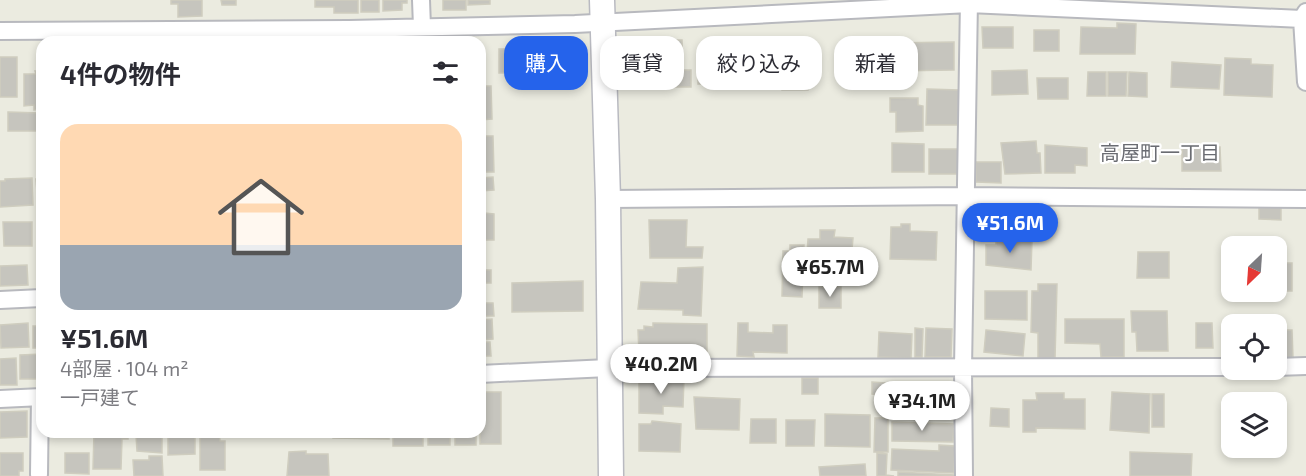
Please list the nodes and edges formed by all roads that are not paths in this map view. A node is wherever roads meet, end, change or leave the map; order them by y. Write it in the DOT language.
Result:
graph roads {
  1 [pos="421,0"];
  2 [pos="969,2"];
  3 [pos="750,7"];
  4 [pos="602,11"];
  5 [pos="1304,16"];
  6 [pos="422,27"];
  7 [pos="0,31"];
  8 [pos="291,35"];
  9 [pos="349,35"];
  10 [pos="73,36"];
  11 [pos="188,36"];
  12 [pos="1306,82"];
  13 [pos="966,196"];
  14 [pos="608,199"];
  15 [pos="1306,199"];
  16 [pos="36,298"];
  17 [pos="0,300"];
  18 [pos="1306,366"];
  19 [pos="1221,367"];
  20 [pos="1287,367"];
  21 [pos="608,368"];
  22 [pos="963,369"];
  23 [pos="486,374"];
  24 [pos="36,397"];
  25 [pos="0,399"];
  26 [pos="40,438"];
  27 [pos="39,474"];
  28 [pos="611,476"];
  29 [pos="964,476"];
  1 -- 6 [label="street"];
  2 -- 3 [label="street"];
  2 -- 5 [label="street"];
  2 -- 13 [label="street"];
  3 -- 4 [label="street"];
  4 -- 6 [label="street"];
  4 -- 14 [label="street"];
  5 -- 12 [label="street"];
  6 -- 9 [label="street"];
  7 -- 10 [label="street"];
  8 -- 9 [label="street"];
  8 -- 11 [label="street"];
  13 -- 14 [label="street"];
  13 -- 15 [label="street"];
  13 -- 22 [label="street"];
  14 -- 21 [label="street"];
  16 -- 17 [label="street"];
  18 -- 20 [label="street"];
  19 -- 22 [label="street"];
  21 -- 22 [label="street"];
  21 -- 23 [label="street"];
  21 -- 28 [label="street"];
  22 -- 29 [label="street"];
  24 -- 25 [label="street"];
  26 -- 27 [label="street"];
}
